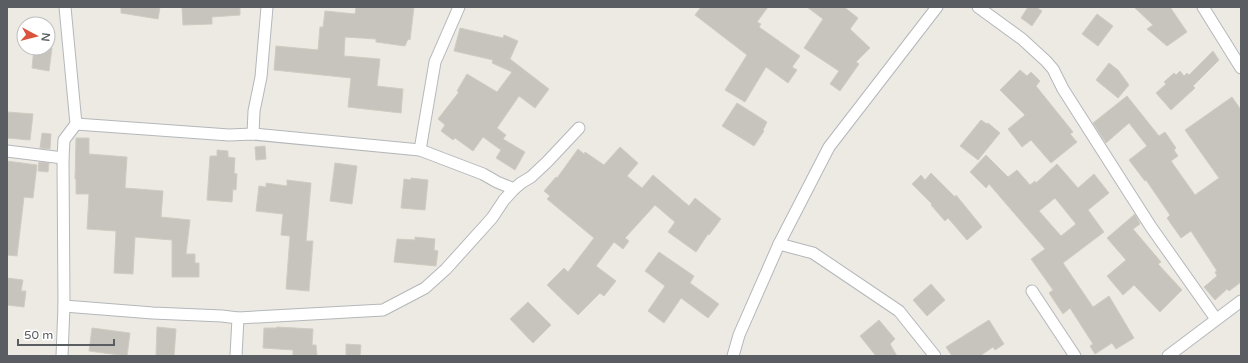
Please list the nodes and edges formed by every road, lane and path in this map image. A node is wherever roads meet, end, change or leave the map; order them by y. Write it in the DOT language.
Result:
graph roads {
  1 [pos="65,7"];
  2 [pos="268,7"];
  3 [pos="459,7"];
  4 [pos="936,7"];
  5 [pos="978,7"];
  6 [pos="1203,7"];
  7 [pos="1241,68"];
  8 [pos="76,124"];
  9 [pos="579,128"];
  10 [pos="253,134"];
  11 [pos="420,150"];
  12 [pos="7,151"];
  13 [pos="63,158"];
  14 [pos="514,189"];
  15 [pos="779,244"];
  16 [pos="1032,291"];
  17 [pos="1241,301"];
  18 [pos="64,306"];
  19 [pos="238,318"];
  20 [pos="1216,319"];
  21 [pos="62,356"];
  22 [pos="236,356"];
  23 [pos="734,356"];
  24 [pos="935,356"];
  25 [pos="1075,356"];
  26 [pos="1168,356"];
  1 -- 8 [label="street"];
  2 -- 10 [label="street"];
  3 -- 11 [label="street"];
  4 -- 15 [label="street"];
  5 -- 20 [label="street"];
  6 -- 7 [label="street"];
  8 -- 10 [label="street"];
  8 -- 13 [label="street"];
  9 -- 14 [label="street"];
  10 -- 11 [label="street"];
  11 -- 14 [label="street"];
  12 -- 13 [label="street"];
  13 -- 18 [label="street"];
  14 -- 19 [label="street"];
  15 -- 23 [label="street"];
  15 -- 24 [label="street"];
  16 -- 25 [label="street"];
  17 -- 20 [label="street"];
  18 -- 19 [label="street"];
  18 -- 21 [label="street"];
  19 -- 22 [label="street"];
  20 -- 26 [label="street"];
}
